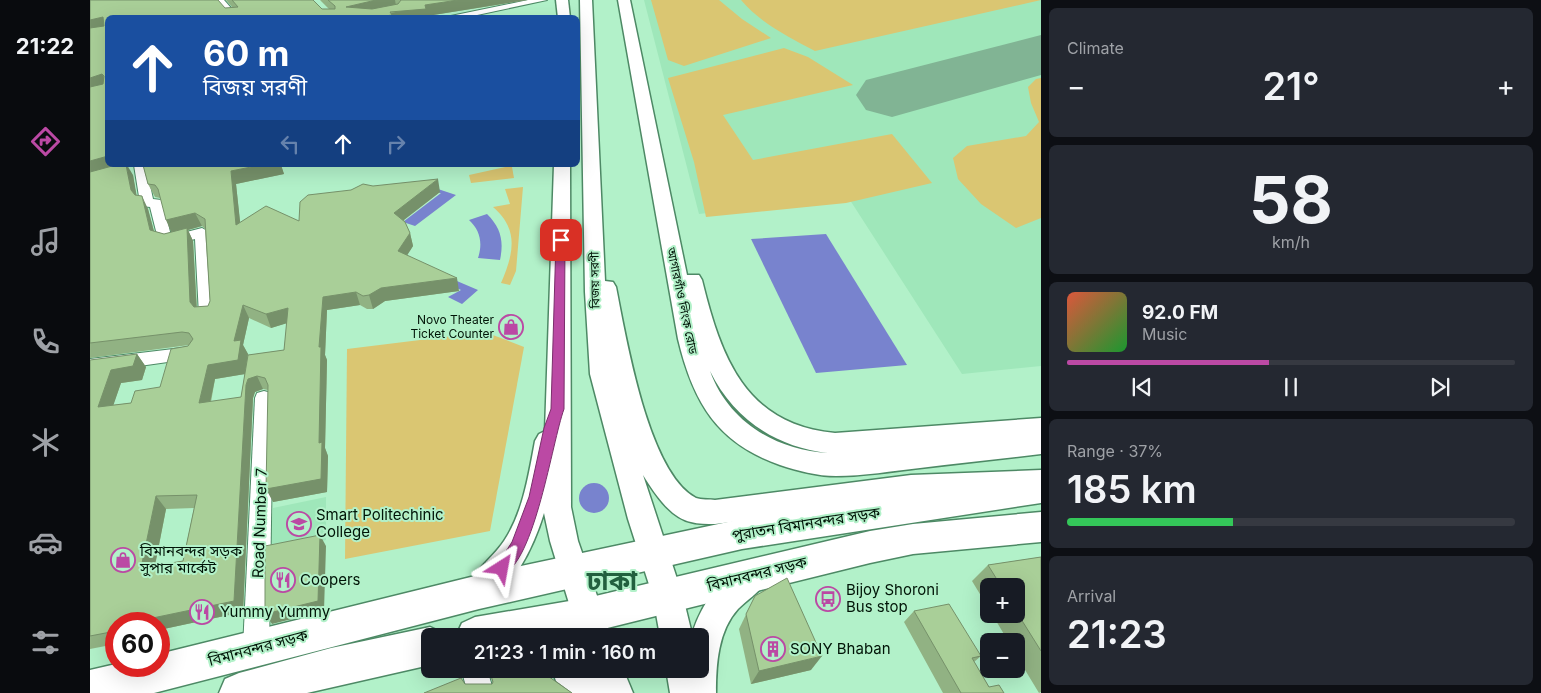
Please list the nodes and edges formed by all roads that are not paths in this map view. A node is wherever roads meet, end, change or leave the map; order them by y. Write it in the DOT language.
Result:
graph roads {
  1 [pos="219,0"];
  2 [pos="543,0"];
  3 [pos="562,0"];
  4 [pos="586,0"];
  5 [pos="624,0"];
  6 [pos="635,0"];
  7 [pos="233,15"];
  8 [pos="452,15"];
  9 [pos="564,15"];
  10 [pos="140,167"];
  11 [pos="143,167"];
  12 [pos="562,167"];
  13 [pos="122,172"];
  14 [pos="595,273"];
  15 [pos="207,315"];
  16 [pos="190,353"];
  17 [pos="90,366"];
  18 [pos="264,398"];
  19 [pos="558,409"];
  20 [pos="1041,428"];
  21 [pos="1041,444"];
  22 [pos="1041,482"];
  23 [pos="1041,489"];
  24 [pos="1041,527"];
  25 [pos="654,552"];
  26 [pos="573,572"];
  27 [pos="756,574"];
  28 [pos="480,592"];
  29 [pos="668,596"];
  30 [pos="591,626"];
  31 [pos="567,628"];
  32 [pos="674,628"];
  33 [pos="256,648"];
  34 [pos="421,648"];
  35 [pos="477,678"];
  36 [pos="581,678"];
  37 [pos="610,678"];
  38 [pos="684,678"];
  39 [pos="90,690"];
  40 [pos="239,693"];
  41 [pos="481,693"];
  42 [pos="594,693"];
  43 [pos="616,693"];
  44 [pos="687,693"];
  45 [pos="700,693"];
  1 -- 7 [label="street"];
  2 -- 8 [label="street"];
  3 -- 9 [label="main road"];
  4 -- 14 [label="main road, বিজয় সরণী"];
  5 -- 21 [label="main road, আগারগাঁও লিংক রোড"];
  6 -- 20 [label="main road, আগারগাঁও লিংক রোড"];
  10 -- 13 [label="street"];
  11 -- 15 [label="street"];
  12 -- 19 [label="main road"];
  14 -- 22 [label="main road"];
  14 -- 25 [label="main road, বিজয় সরণী"];
  16 -- 17 [label="street"];
  18 -- 33 [label="street, Road Number 7"];
  19 -- 26 [label="main road"];
  19 -- 28 [label="main road"];
  23 -- 25 [label="highway, পুরাতন বিমানবন্দর সড়ক"];
  24 -- 27 [label="highway, বিমানবন্দর সড়ক"];
  25 -- 26 [label="highway, পুরাতন বিমানবন্দর সড়ক"];
  25 -- 29 [label="main road, বিজয় সরণী"];
  26 -- 28 [label="highway, বিমানবন্দর সড়ক"];
  26 -- 30 [label="main road"];
  27 -- 29 [label="highway, বিমানবন্দর সড়ক"];
  27 -- 45 [label="main road"];
  28 -- 33 [label="highway, বিমানবন্দর সড়ক"];
  29 -- 30 [label="highway, বিমানবন্দর সড়ক"];
  29 -- 32 [label="main road, বিজয় সরণী"];
  30 -- 31 [label="highway, বিমানবন্দর সড়ক"];
  33 -- 39 [label="highway, বিমানবন্দর সড়ক"];
  34 -- 40 [label="highway"];
  35 -- 41 [label="street"];
  36 -- 42 [label="main road"];
  37 -- 43 [label="main road"];
  38 -- 44 [label="main road"];
}
